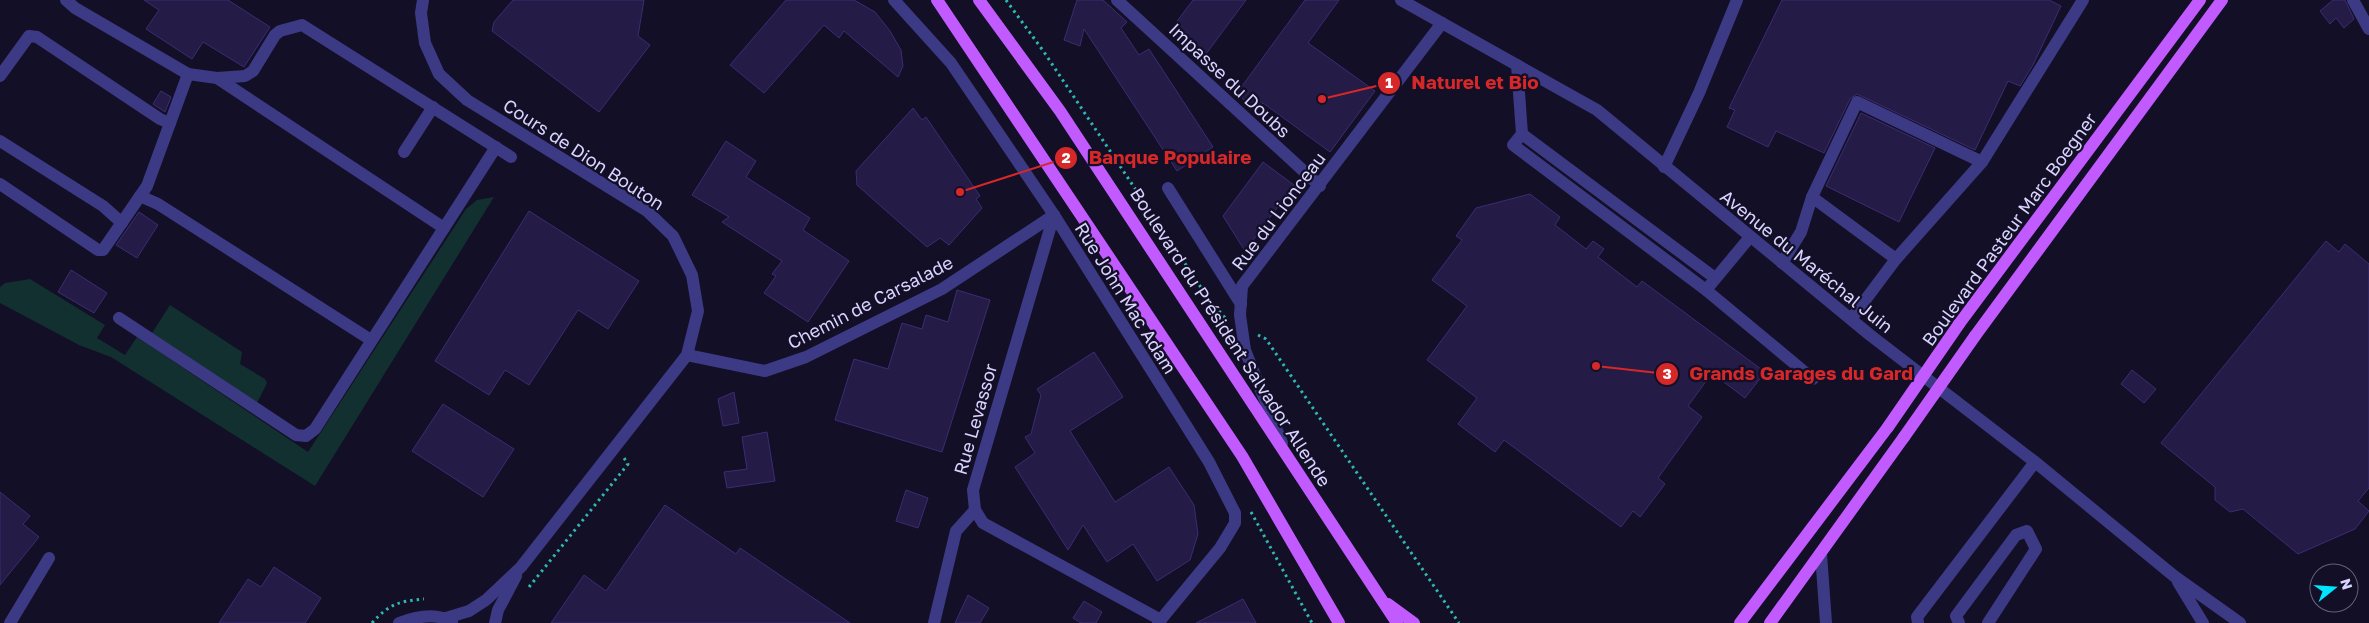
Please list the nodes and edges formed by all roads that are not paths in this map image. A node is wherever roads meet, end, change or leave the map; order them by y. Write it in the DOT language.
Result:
graph roads {
  1 [pos="423,0"];
  2 [pos="894,0"];
  3 [pos="937,0"];
  4 [pos="980,0"];
  5 [pos="1117,0"];
  6 [pos="1401,0"];
  7 [pos="1736,0"];
  8 [pos="2084,0"];
  9 [pos="2200,0"];
  10 [pos="2222,0"];
  11 [pos="2353,0"];
  12 [pos="71,4"];
  13 [pos="1442,23"];
  14 [pos="2369,29"];
  15 [pos="1517,65"];
  16 [pos="188,74"];
  17 [pos="0,76"];
  18 [pos="217,78"];
  19 [pos="433,107"];
  20 [pos="170,124"];
  21 [pos="1522,134"];
  22 [pos="0,141"];
  23 [pos="496,148"];
  24 [pos="404,152"];
  25 [pos="511,157"];
  26 [pos="1982,162"];
  27 [pos="1664,167"];
  28 [pos="0,184"];
  29 [pos="1320,186"];
  30 [pos="1168,188"];
  31 [pos="140,196"];
  32 [pos="1812,197"];
  33 [pos="1054,215"];
  34 [pos="122,224"];
  35 [pos="444,228"];
  36 [pos="1750,237"];
  37 [pos="1896,259"];
  38 [pos="1782,262"];
  39 [pos="1715,278"];
  40 [pos="1706,290"];
  41 [pos="1241,304"];
  42 [pos="119,318"];
  43 [pos="1851,319"];
  44 [pos="371,340"];
  45 [pos="687,355"];
  46 [pos="1813,378"];
  47 [pos="1283,447"];
  48 [pos="2035,462"];
  49 [pos="975,510"];
  50 [pos="1821,554"];
  51 [pos="49,558"];
  52 [pos="521,567"];
  53 [pos="2174,576"];
  54 [pos="1378,597"];
  55 [pos="1780,606"];
  56 [pos="450,621"];
  57 [pos="1159,621"];
  58 [pos="10,623"];
  59 [pos="399,623"];
  60 [pos="495,623"];
  61 [pos="934,623"];
  62 [pos="1339,623"];
  63 [pos="1397,623"];
  64 [pos="1414,623"];
  65 [pos="1740,623"];
  66 [pos="1770,623"];
  67 [pos="1774,623"];
  68 [pos="1826,623"];
  69 [pos="1918,623"];
  70 [pos="1959,623"];
  71 [pos="1988,623"];
  72 [pos="2203,623"];
  73 [pos="2240,623"];
  1 -- 45 [label="street, Cours de Dion Bouton"];
  2 -- 33 [label="street, Rue John Mac Adam"];
  3 -- 62 [label="main road"];
  4 -- 47 [label="main road, Boulevard du Président Salvador Allende"];
  5 -- 29 [label="street, Impasse du Doubs"];
  6 -- 13 [label="street, Avenue du Maréchal Juin"];
  7 -- 27 [label="street"];
  8 -- 26 [label="street"];
  9 -- 65 [label="main road, Boulevard Pasteur Marc Boegner, bridge"];
  10 -- 50 [label="main road, Boulevard Pasteur Marc Boegner, bridge"];
  11 -- 14 [label="street"];
  12 -- 16 [label="street"];
  13 -- 15 [label="street, Avenue du Maréchal Juin"];
  13 -- 29 [label="street, Rue du Lionceau"];
  15 -- 21 [label="street"];
  15 -- 27 [label="street, Avenue du Maréchal Juin"];
  16 -- 18 [label="street"];
  16 -- 20 [label="street"];
  17 -- 20 [label="street"];
  18 -- 19 [label="street"];
  18 -- 35 [label="street"];
  19 -- 23 [label="street"];
  19 -- 24 [label="street"];
  20 -- 31 [label="street"];
  21 -- 39 [label="street"];
  21 -- 40 [label="street"];
  22 -- 34 [label="street"];
  23 -- 25 [label="street"];
  23 -- 35 [label="street"];
  26 -- 32 [label="street"];
  26 -- 37 [label="street"];
  27 -- 36 [label="street, Avenue du Maréchal Juin"];
  28 -- 34 [label="street"];
  29 -- 41 [label="street, Rue du Lionceau"];
  30 -- 41 [label="street"];
  31 -- 34 [label="street"];
  31 -- 44 [label="street"];
  32 -- 37 [label="street"];
  32 -- 38 [label="street"];
  33 -- 45 [label="street, Chemin de Carsalade"];
  33 -- 49 [label="street, Rue Levassor"];
  33 -- 57 [label="street, Rue John Mac Adam"];
  35 -- 44 [label="street"];
  36 -- 38 [label="street, Avenue du Maréchal Juin"];
  36 -- 39 [label="street"];
  37 -- 43 [label="street"];
  38 -- 43 [label="street, Avenue du Maréchal Juin"];
  39 -- 40 [label="street"];
  40 -- 46 [label="street"];
  41 -- 47 [label="street, Rue du Lionceau"];
  42 -- 44 [label="street"];
  43 -- 48 [label="street, Avenue du Maréchal Juin"];
  45 -- 52 [label="street, Cours de Dion Bouton"];
  47 -- 54 [label="main road, Boulevard du Président Salvador Allende"];
  48 -- 53 [label="street, Avenue du Maréchal Juin"];
  48 -- 69 [label="street"];
  49 -- 57 [label="street"];
  49 -- 61 [label="street"];
  50 -- 55 [label="main road, Boulevard Pasteur Marc Boegner"];
  50 -- 68 [label="street"];
  51 -- 58 [label="street"];
  52 -- 56 [label="street, Cours de Dion Bouton"];
  52 -- 60 [label="street, Cours de Dion Bouton"];
  53 -- 72 [label="street, Avenue du Maréchal Juin"];
  53 -- 73 [label="street, Avenue du Maréchal Juin"];
  54 -- 63 [label="main road, Boulevard du Président Salvador Allende"];
  54 -- 64 [label="main road"];
  55 -- 66 [label="main road, Boulevard Pasteur Marc Boegner"];
  55 -- 67 [label="main road"];
  56 -- 59 [label="street"];
  70 -- 71 [label="street"];
}
